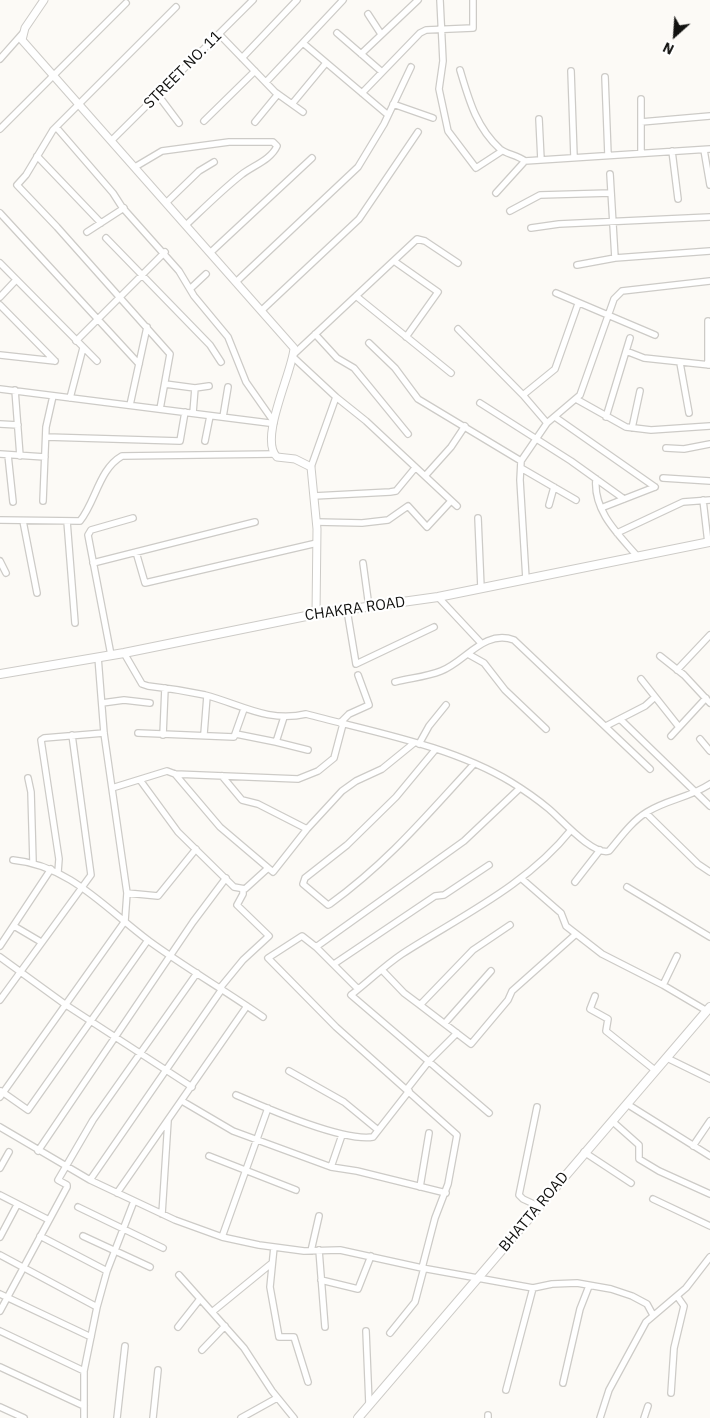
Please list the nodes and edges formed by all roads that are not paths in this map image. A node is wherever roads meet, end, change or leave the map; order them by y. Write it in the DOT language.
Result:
graph roads {
  1 [pos="44,0"];
  2 [pos="253,0"];
  3 [pos="297,0"];
  4 [pos="344,0"];
  5 [pos="418,0"];
  6 [pos="440,0"];
  7 [pos="473,0"];
  8 [pos="126,2"];
  9 [pos="176,7"];
  10 [pos="368,14"];
  11 [pos="441,29"];
  12 [pos="22,33"];
  13 [pos="337,33"];
  14 [pos="219,34"];
  15 [pos="381,34"];
  16 [pos="303,44"];
  17 [pos="361,54"];
  18 [pos="242,58"];
  19 [pos="0,59"];
  20 [pos="326,63"];
  21 [pos="411,67"];
  22 [pos="460,70"];
  23 [pos="255,71"];
  24 [pos="571,71"];
  25 [pos="382,72"];
  26 [pos="53,74"];
  27 [pos="606,77"];
  28 [pos="266,82"];
  29 [pos="362,93"];
  30 [pos="278,94"];
  31 [pos="158,95"];
  32 [pos="640,98"];
  33 [pos="80,104"];
  34 [pos="292,104"];
  35 [pos="393,104"];
  36 [pos="302,112"];
  37 [pos="388,115"];
  38 [pos="710,116"];
  39 [pos="433,118"];
  40 [pos="539,119"];
  41 [pos="204,121"];
  42 [pos="255,122"];
  43 [pos="641,122"];
  44 [pos="179,123"];
  45 [pos="56,127"];
  46 [pos="0,129"];
  47 [pos="418,132"];
  48 [pos="112,140"];
  49 [pos="707,149"];
  50 [pos="502,150"];
  51 [pos="672,152"];
  52 [pos="642,153"];
  53 [pos="608,155"];
  54 [pos="37,156"];
  55 [pos="312,158"];
  56 [pos="574,158"];
  57 [pos="541,160"];
  58 [pos="524,161"];
  59 [pos="214,162"];
  60 [pos="135,167"];
  61 [pos="610,174"];
  62 [pos="710,185"];
  63 [pos="496,193"];
  64 [pos="611,193"];
  65 [pos="678,199"];
  66 [pos="167,202"];
  67 [pos="124,208"];
  68 [pos="510,211"];
  69 [pos="0,213"];
  70 [pos="710,217"];
  71 [pos="614,222"];
  72 [pos="101,223"];
  73 [pos="186,225"];
  74 [pos="531,228"];
  75 [pos="87,232"];
  76 [pos="106,238"];
  77 [pos="710,251"];
  78 [pos="165,252"];
  79 [pos="211,252"];
  80 [pos="615,258"];
  81 [pos="394,261"];
  82 [pos="0,263"];
  83 [pos="458,263"];
  84 [pos="577,265"];
  85 [pos="142,274"];
  86 [pos="206,274"];
  87 [pos="16,280"];
  88 [pos="236,281"];
  89 [pos="710,281"];
  90 [pos="190,289"];
  91 [pos="556,292"];
  92 [pos="120,296"];
  93 [pos="356,296"];
  94 [pos="0,297"];
  95 [pos="578,304"];
  96 [pos="0,305"];
  97 [pos="262,310"];
  98 [pos="608,316"];
  99 [pos="97,320"];
  100 [pos="708,321"];
  101 [pos="147,327"];
  102 [pos="458,329"];
  103 [pos="315,334"];
  104 [pos="654,335"];
  105 [pos="406,337"];
  106 [pos="630,338"];
  107 [pos="76,341"];
  108 [pos="369,343"];
  109 [pos="83,348"];
  110 [pos="626,351"];
  111 [pos="0,355"];
  112 [pos="293,355"];
  113 [pos="96,360"];
  114 [pos="221,362"];
  115 [pos="680,363"];
  116 [pos="139,364"];
  117 [pos="709,365"];
  118 [pos="451,373"];
  119 [pos="166,384"];
  120 [pos="209,386"];
  121 [pos="228,387"];
  122 [pos="195,388"];
  123 [pos="0,389"];
  124 [pos="15,390"];
  125 [pos="640,391"];
  126 [pos="523,395"];
  127 [pos="52,396"];
  128 [pos="336,397"];
  129 [pos="70,398"];
  130 [pos="576,399"];
  131 [pos="480,402"];
  132 [pos="130,405"];
  133 [pos="160,409"];
  134 [pos="186,412"];
  135 [pos="193,413"];
  136 [pos="689,413"];
  137 [pos="210,416"];
  138 [pos="223,417"];
  139 [pos="555,417"];
  140 [pos="606,417"];
  141 [pos="274,422"];
  142 [pos="547,423"];
  143 [pos="0,424"];
  144 [pos="18,425"];
  145 [pos="465,426"];
  146 [pos="710,426"];
  147 [pos="632,428"];
  148 [pos="408,434"];
  149 [pos="46,437"];
  150 [pos="535,438"];
  151 [pos="205,441"];
  152 [pos="710,444"];
  153 [pos="666,448"];
  154 [pos="0,454"];
  155 [pos="274,454"];
  156 [pos="8,455"];
  157 [pos="20,456"];
  158 [pos="45,457"];
  159 [pos="521,465"];
  160 [pos="311,467"];
  161 [pos="415,468"];
  162 [pos="424,476"];
  163 [pos="662,478"];
  164 [pos="596,479"];
  165 [pos="710,481"];
  166 [pos="554,487"];
  167 [pos="314,496"];
  168 [pos="624,499"];
  169 [pos="43,500"];
  170 [pos="576,500"];
  171 [pos="707,500"];
  172 [pos="451,501"];
  173 [pos="13,502"];
  174 [pos="549,505"];
  175 [pos="457,506"];
  176 [pos="601,508"];
  177 [pos="133,518"];
  178 [pos="478,518"];
  179 [pos="0,520"];
  180 [pos="23,521"];
  181 [pos="68,521"];
  182 [pos="255,522"];
  183 [pos="316,522"];
  184 [pos="617,532"];
  185 [pos="709,542"];
  186 [pos="317,544"];
  187 [pos="136,552"];
  188 [pos="638,557"];
  189 [pos="0,561"];
  190 [pos="362,563"];
  191 [pos="94,564"];
  192 [pos="6,573"];
  193 [pos="526,579"];
  194 [pos="481,588"];
  195 [pos="37,593"];
  196 [pos="438,597"];
  197 [pos="369,607"];
  198 [pos="347,610"];
  199 [pos="316,614"];
  200 [pos="75,623"];
  201 [pos="434,627"];
  202 [pos="710,635"];
  203 [pos="481,643"];
  204 [pos="124,653"];
  205 [pos="468,654"];
  206 [pos="111,655"];
  207 [pos="660,656"];
  208 [pos="98,657"];
  209 [pos="677,670"];
  210 [pos="0,674"];
  211 [pos="358,675"];
  212 [pos="641,679"];
  213 [pos="395,682"];
  214 [pos="165,688"];
  215 [pos="207,696"];
  216 [pos="655,697"];
  217 [pos="708,701"];
  218 [pos="102,703"];
  219 [pos="150,703"];
  220 [pos="446,705"];
  221 [pos="244,709"];
  222 [pos="284,718"];
  223 [pos="620,719"];
  224 [pos="342,724"];
  225 [pos="606,726"];
  226 [pos="679,727"];
  227 [pos="546,729"];
  228 [pos="104,733"];
  229 [pos="138,733"];
  230 [pos="163,734"];
  231 [pos="204,734"];
  232 [pos="236,734"];
  233 [pos="72,736"];
  234 [pos="671,736"];
  235 [pos="700,739"];
  236 [pos="276,742"];
  237 [pos="416,744"];
  238 [pos="308,750"];
  239 [pos="435,750"];
  240 [pos="710,751"];
  241 [pos="474,764"];
  242 [pos="650,769"];
  243 [pos="175,774"];
  244 [pos="222,776"];
  245 [pos="28,778"];
  246 [pos="140,780"];
  247 [pos="710,784"];
  248 [pos="112,788"];
  249 [pos="520,788"];
  250 [pos="695,794"];
  251 [pos="710,806"];
  252 [pos="646,813"];
  253 [pos="307,829"];
  254 [pos="571,830"];
  255 [pos="196,849"];
  256 [pos="600,850"];
  257 [pos="13,860"];
  258 [pos="33,862"];
  259 [pos="488,865"];
  260 [pos="268,868"];
  261 [pos="51,869"];
  262 [pos="58,872"];
  263 [pos="710,872"];
  264 [pos="226,878"];
  265 [pos="522,879"];
  266 [pos="574,882"];
  267 [pos="81,886"];
  268 [pos="627,887"];
  269 [pos="243,890"];
  270 [pos="127,892"];
  271 [pos="125,921"];
  272 [pos="510,925"];
  273 [pos="14,926"];
  274 [pos="576,934"];
  275 [pos="710,938"];
  276 [pos="148,940"];
  277 [pos="41,942"];
  278 [pos="0,946"];
  279 [pos="316,947"];
  280 [pos="171,956"];
  281 [pos="677,956"];
  282 [pos="0,957"];
  283 [pos="334,964"];
  284 [pos="382,970"];
  285 [pos="490,971"];
  286 [pos="20,972"];
  287 [pos="197,973"];
  288 [pos="664,985"];
  289 [pos="221,989"];
  290 [pos="358,989"];
  291 [pos="595,996"];
  292 [pos="0,1000"];
  293 [pos="66,1005"];
  294 [pos="420,1005"];
  295 [pos="247,1006"];
  296 [pos="709,1010"];
  297 [pos="263,1017"];
  298 [pos="91,1022"];
  299 [pos="445,1023"];
  300 [pos="457,1033"];
  301 [pos="116,1038"];
  302 [pos="140,1053"];
  303 [pos="667,1058"];
  304 [pos="429,1062"];
  305 [pos="165,1070"];
  306 [pos="289,1071"];
  307 [pos="656,1071"];
  308 [pos="710,1079"];
  309 [pos="192,1087"];
  310 [pos="408,1090"];
  311 [pos="1,1093"];
  312 [pos="236,1095"];
  313 [pos="182,1101"];
  314 [pos="627,1104"];
  315 [pos="537,1107"];
  316 [pos="268,1108"];
  317 [pos="489,1113"];
  318 [pos="168,1121"];
  319 [pos="612,1121"];
  320 [pos="710,1121"];
  321 [pos="0,1127"];
  322 [pos="378,1130"];
  323 [pos="429,1133"];
  324 [pos="342,1135"];
  325 [pos="256,1139"];
  326 [pos="693,1146"];
  327 [pos="38,1151"];
  328 [pos="10,1152"];
  329 [pos="584,1152"];
  330 [pos="209,1156"];
  331 [pos="710,1156"];
  332 [pos="64,1167"];
  333 [pos="331,1167"];
  334 [pos="0,1168"];
  335 [pos="245,1170"];
  336 [pos="90,1180"];
  337 [pos="631,1183"];
  338 [pos="420,1187"];
  339 [pos="296,1190"];
  340 [pos="117,1193"];
  341 [pos="446,1193"];
  342 [pos="710,1194"];
  343 [pos="0,1195"];
  344 [pos="653,1199"];
  345 [pos="134,1201"];
  346 [pos="17,1205"];
  347 [pos="538,1206"];
  348 [pos="78,1207"];
  349 [pos="162,1214"];
  350 [pos="319,1216"];
  351 [pos="49,1220"];
  352 [pos="710,1226"];
  353 [pos="123,1229"];
  354 [pos="0,1236"];
  355 [pos="40,1236"];
  356 [pos="83,1236"];
  357 [pos="222,1236"];
  358 [pos="274,1247"];
  359 [pos="164,1248"];
  360 [pos="115,1250"];
  361 [pos="319,1250"];
  362 [pos="311,1251"];
  363 [pos="0,1255"];
  364 [pos="371,1256"];
  365 [pos="710,1256"];
  366 [pos="272,1263"];
  367 [pos="24,1267"];
  368 [pos="150,1267"];
  369 [pos="423,1268"];
  370 [pos="107,1271"];
  371 [pos="179,1275"];
  372 [pos="479,1279"];
  373 [pos="321,1280"];
  374 [pos="589,1286"];
  375 [pos="533,1288"];
  376 [pos="0,1294"];
  377 [pos="677,1296"];
  378 [pos="7,1298"];
  379 [pos="200,1299"];
  380 [pos="97,1307"];
  381 [pos="0,1311"];
  382 [pos="212,1312"];
  383 [pos="652,1315"];
  384 [pos="225,1326"];
  385 [pos="178,1327"];
  386 [pos="325,1327"];
  387 [pos="0,1331"];
  388 [pos="366,1331"];
  389 [pos="390,1333"];
  390 [pos="91,1337"];
  391 [pos="125,1346"];
  392 [pos="202,1350"];
  393 [pos="0,1367"];
  394 [pos="158,1370"];
  395 [pos="84,1371"];
  396 [pos="308,1382"];
  397 [pos="563,1383"];
  398 [pos="506,1390"];
  399 [pos="671,1393"];
  400 [pos="277,1398"];
  401 [pos="370,1404"];
  402 [pos="84,1406"];
  403 [pos="648,1406"];
  404 [pos="0,1407"];
  405 [pos="24,1418"];
  406 [pos="84,1418"];
  407 [pos="117,1418"];
  408 [pos="153,1418"];
  409 [pos="241,1418"];
  410 [pos="294,1418"];
  411 [pos="358,1418"];
  412 [pos="600,1418"];
  413 [pos="644,1418"];
  1 -- 12 [label="street"];
  2 -- 14 [label="street, STREET NO. 11"];
  3 -- 18 [label="street"];
  4 -- 16 [label="street"];
  5 -- 15 [label="street"];
  6 -- 11 [label="street"];
  7 -- 11 [label="street"];
  8 -- 26 [label="street"];
  9 -- 33 [label="street"];
  10 -- 15 [label="street"];
  11 -- 25 [label="street"];
  11 -- 50 [label="street"];
  12 -- 19 [label="street"];
  12 -- 26 [label="street"];
  13 -- 17 [label="street"];
  14 -- 18 [label="street"];
  14 -- 31 [label="street, STREET NO. 11"];
  15 -- 17 [label="street"];
  16 -- 20 [label="street"];
  16 -- 28 [label="street"];
  17 -- 25 [label="street"];
  18 -- 23 [label="street"];
  20 -- 29 [label="street"];
  20 -- 34 [label="street"];
  21 -- 35 [label="street"];
  22 -- 50 [label="street"];
  23 -- 28 [label="street"];
  23 -- 41 [label="street"];
  24 -- 56 [label="street"];
  25 -- 29 [label="street"];
  26 -- 33 [label="street"];
  26 -- 46 [label="street"];
  27 -- 53 [label="street"];
  28 -- 30 [label="street"];
  29 -- 37 [label="street"];
  30 -- 34 [label="street"];
  30 -- 42 [label="street"];
  31 -- 44 [label="street"];
  31 -- 48 [label="street, STREET NO. 11"];
  32 -- 43 [label="street"];
  33 -- 45 [label="street"];
  33 -- 48 [label="street"];
  34 -- 36 [label="street"];
  35 -- 37 [label="street"];
  35 -- 39 [label="street"];
  37 -- 88 [label="street"];
  38 -- 43 [label="street"];
  40 -- 57 [label="street"];
  43 -- 52 [label="street"];
  45 -- 54 [label="street"];
  45 -- 67 [label="street"];
  47 -- 97 [label="street"];
  48 -- 60 [label="street"];
  49 -- 51 [label="street"];
  49 -- 62 [label="street"];
  50 -- 58 [label="street"];
  51 -- 52 [label="street"];
  51 -- 65 [label="street"];
  52 -- 53 [label="street"];
  53 -- 56 [label="street"];
  54 -- 72 [label="street"];
  54 -- 92 [label="street"];
  55 -- 79 [label="street"];
  56 -- 57 [label="street"];
  57 -- 58 [label="street"];
  58 -- 63 [label="street"];
  59 -- 66 [label="street"];
  60 -- 66 [label="street"];
  60 -- 73 [label="street"];
  61 -- 64 [label="street"];
  64 -- 68 [label="street"];
  64 -- 71 [label="street"];
  66 -- 73 [label="street"];
  67 -- 72 [label="street"];
  67 -- 78 [label="street"];
  69 -- 99 [label="street"];
  70 -- 71 [label="street"];
  71 -- 74 [label="street"];
  71 -- 80 [label="street"];
  72 -- 75 [label="street"];
  73 -- 79 [label="street"];
  76 -- 85 [label="street"];
  77 -- 80 [label="street"];
  78 -- 85 [label="street"];
  78 -- 90 [label="street"];
  79 -- 88 [label="street"];
  80 -- 84 [label="street"];
  81 -- 83 [label="street"];
  81 -- 93 [label="street"];
  81 -- 105 [label="street"];
  82 -- 87 [label="street"];
  85 -- 92 [label="street"];
  85 -- 114 [label="street"];
  86 -- 90 [label="street"];
  87 -- 94 [label="street"];
  87 -- 107 [label="street"];
  88 -- 97 [label="street"];
  89 -- 98 [label="street"];
  90 -- 141 [label="street"];
  91 -- 95 [label="street"];
  92 -- 99 [label="street"];
  92 -- 101 [label="street"];
  93 -- 103 [label="street"];
  93 -- 105 [label="street"];
  95 -- 98 [label="street"];
  95 -- 126 [label="street"];
  96 -- 111 [label="street"];
  97 -- 112 [label="street"];
  98 -- 104 [label="street"];
  98 -- 130 [label="street"];
  99 -- 107 [label="street"];
  99 -- 116 [label="street"];
  100 -- 117 [label="street"];
  101 -- 116 [label="street"];
  101 -- 119 [label="street"];
  102 -- 126 [label="street"];
  103 -- 112 [label="street"];
  103 -- 148 [label="street"];
  105 -- 118 [label="street"];
  106 -- 110 [label="street"];
  107 -- 109 [label="street"];
  108 -- 145 [label="street"];
  109 -- 113 [label="street"];
  109 -- 129 [label="street"];
  110 -- 115 [label="street"];
  110 -- 140 [label="street"];
  112 -- 128 [label="street"];
  112 -- 141 [label="street"];
  115 -- 117 [label="street"];
  115 -- 136 [label="street"];
  116 -- 132 [label="street"];
  119 -- 122 [label="street"];
  119 -- 133 [label="street"];
  120 -- 122 [label="street"];
  121 -- 138 [label="street"];
  122 -- 135 [label="street"];
  123 -- 124 [label="street"];
  124 -- 127 [label="street"];
  124 -- 144 [label="street"];
  125 -- 147 [label="street"];
  126 -- 142 [label="street"];
  127 -- 129 [label="street"];
  127 -- 149 [label="street"];
  128 -- 160 [label="street"];
  128 -- 161 [label="street"];
  129 -- 132 [label="street"];
  130 -- 139 [label="street"];
  130 -- 140 [label="street"];
  131 -- 150 [label="street"];
  132 -- 133 [label="street"];
  133 -- 134 [label="street"];
  134 -- 135 [label="street"];
  134 -- 149 [label="street"];
  135 -- 137 [label="street"];
  137 -- 138 [label="street"];
  137 -- 151 [label="street"];
  138 -- 141 [label="street"];
  139 -- 142 [label="street"];
  139 -- 168 [label="street"];
  140 -- 147 [label="street"];
  141 -- 155 [label="street"];
  142 -- 150 [label="street"];
  143 -- 144 [label="street"];
  144 -- 157 [label="street"];
  145 -- 159 [label="street"];
  145 -- 162 [label="street"];
  146 -- 147 [label="street"];
  149 -- 158 [label="street"];
  150 -- 159 [label="street"];
  150 -- 164 [label="street"];
  152 -- 153 [label="street"];
  154 -- 156 [label="street"];
  155 -- 160 [label="street"];
  155 -- 181 [label="street"];
  156 -- 157 [label="street"];
  156 -- 173 [label="street"];
  157 -- 158 [label="street"];
  158 -- 169 [label="street"];
  159 -- 166 [label="street"];
  159 -- 193 [label="street"];
  160 -- 167 [label="street"];
  161 -- 162 [label="street"];
  161 -- 167 [label="street"];
  162 -- 172 [label="street"];
  163 -- 165 [label="street"];
  164 -- 168 [label="street"];
  164 -- 176 [label="street"];
  166 -- 170 [label="street"];
  166 -- 174 [label="street"];
  167 -- 183 [label="street"];
  168 -- 176 [label="street"];
  171 -- 184 [label="street"];
  171 -- 185 [label="street"];
  172 -- 175 [label="street"];
  172 -- 183 [label="street"];
  176 -- 184 [label="street"];
  177 -- 191 [label="street"];
  178 -- 194 [label="street"];
  179 -- 180 [label="street"];
  180 -- 181 [label="street"];
  180 -- 195 [label="street"];
  181 -- 200 [label="street"];
  182 -- 187 [label="street"];
  183 -- 186 [label="street"];
  184 -- 188 [label="street"];
  185 -- 188 [label="main road, CHAKRA ROAD"];
  186 -- 187 [label="street"];
  186 -- 199 [label="street"];
  187 -- 191 [label="street"];
  188 -- 193 [label="main road, CHAKRA ROAD"];
  189 -- 192 [label="street"];
  190 -- 197 [label="street"];
  191 -- 206 [label="street"];
  193 -- 194 [label="main road, CHAKRA ROAD"];
  194 -- 196 [label="main road, CHAKRA ROAD"];
  196 -- 197 [label="main road, CHAKRA ROAD"];
  196 -- 203 [label="street"];
  197 -- 198 [label="main road, CHAKRA ROAD"];
  198 -- 199 [label="main road, CHAKRA ROAD"];
  198 -- 201 [label="street"];
  199 -- 204 [label="main road, CHAKRA ROAD"];
  202 -- 209 [label="street"];
  203 -- 205 [label="street"];
  203 -- 225 [label="street"];
  204 -- 206 [label="main road, CHAKRA ROAD"];
  204 -- 214 [label="street"];
  205 -- 213 [label="street"];
  205 -- 227 [label="street"];
  206 -- 208 [label="main road, CHAKRA ROAD"];
  207 -- 209 [label="street"];
  208 -- 210 [label="main road, CHAKRA ROAD"];
  208 -- 218 [label="street"];
  209 -- 217 [label="street"];
  211 -- 224 [label="street"];
  212 -- 216 [label="street"];
  214 -- 215 [label="street"];
  214 -- 230 [label="street"];
  215 -- 221 [label="street"];
  215 -- 231 [label="street"];
  216 -- 223 [label="street"];
  216 -- 226 [label="street"];
  217 -- 226 [label="street"];
  218 -- 219 [label="street"];
  218 -- 228 [label="street"];
  220 -- 237 [label="street"];
  221 -- 222 [label="street"];
  221 -- 232 [label="street"];
  222 -- 224 [label="street"];
  222 -- 236 [label="street"];
  223 -- 225 [label="street"];
  223 -- 250 [label="street"];
  224 -- 237 [label="street"];
  224 -- 244 [label="street"];
  225 -- 242 [label="street"];
  226 -- 234 [label="street"];
  228 -- 233 [label="street"];
  228 -- 248 [label="street"];
  229 -- 230 [label="street"];
  230 -- 231 [label="street"];
  231 -- 232 [label="street"];
  232 -- 236 [label="street"];
  233 -- 262 [label="street"];
  233 -- 267 [label="street"];
  235 -- 240 [label="street"];
  236 -- 238 [label="street"];
  237 -- 239 [label="street"];
  237 -- 253 [label="street"];
  239 -- 241 [label="street"];
  239 -- 241 [label="street"];
  241 -- 249 [label="street"];
  243 -- 244 [label="street"];
  243 -- 246 [label="street"];
  243 -- 260 [label="street"];
  244 -- 253 [label="street"];
  245 -- 258 [label="street"];
  246 -- 248 [label="street"];
  246 -- 255 [label="street"];
  247 -- 250 [label="street"];
  248 -- 270 [label="street"];
  249 -- 254 [label="street"];
  249 -- 279 [label="street"];
  250 -- 251 [label="street"];
  250 -- 252 [label="street"];
  252 -- 256 [label="street"];
  252 -- 263 [label="street"];
  253 -- 260 [label="street"];
  254 -- 256 [label="street"];
  254 -- 265 [label="street"];
  255 -- 264 [label="street"];
  255 -- 270 [label="street"];
  256 -- 266 [label="street"];
  257 -- 258 [label="street"];
  258 -- 261 [label="street"];
  259 -- 283 [label="street"];
  260 -- 269 [label="street"];
  261 -- 262 [label="street"];
  261 -- 273 [label="street"];
  262 -- 267 [label="street"];
  264 -- 269 [label="street"];
  264 -- 280 [label="street"];
  265 -- 274 [label="street"];
  265 -- 284 [label="street"];
  267 -- 271 [label="street"];
  267 -- 277 [label="street"];
  268 -- 275 [label="street"];
  269 -- 289 [label="street"];
  270 -- 271 [label="street"];
  271 -- 276 [label="street"];
  271 -- 293 [label="street"];
  272 -- 294 [label="street"];
  273 -- 277 [label="street"];
  273 -- 278 [label="street"];
  274 -- 288 [label="street"];
  274 -- 300 [label="street"];
  276 -- 280 [label="street"];
  276 -- 298 [label="street"];
  277 -- 286 [label="street"];
  279 -- 283 [label="street"];
  279 -- 310 [label="street"];
  280 -- 287 [label="street"];
  280 -- 301 [label="street"];
  281 -- 288 [label="street"];
  282 -- 286 [label="street"];
  283 -- 290 [label="street"];
  284 -- 290 [label="street"];
  284 -- 294 [label="street"];
  285 -- 299 [label="street"];
  286 -- 292 [label="street"];
  286 -- 293 [label="street"];
  287 -- 289 [label="street"];
  287 -- 302 [label="street"];
  288 -- 296 [label="street"];
  289 -- 295 [label="street"];
  289 -- 305 [label="street"];
  290 -- 304 [label="street"];
  291 -- 307 [label="street"];
  293 -- 298 [label="street"];
  293 -- 311 [label="street"];
  294 -- 299 [label="street"];
  295 -- 297 [label="street"];
  295 -- 309 [label="street"];
  296 -- 303 [label="main road, BHATTA ROAD"];
  298 -- 301 [label="street"];
  298 -- 311 [label="street"];
  299 -- 300 [label="street"];
  300 -- 304 [label="street"];
  301 -- 302 [label="street"];
  301 -- 327 [label="street"];
  302 -- 305 [label="street"];
  302 -- 332 [label="street"];
  303 -- 307 [label="main road, BHATTA ROAD"];
  303 -- 308 [label="street"];
  304 -- 310 [label="street"];
  304 -- 317 [label="street"];
  305 -- 309 [label="street"];
  305 -- 336 [label="street"];
  306 -- 322 [label="street"];
  307 -- 314 [label="main road, BHATTA ROAD"];
  309 -- 313 [label="street"];
  310 -- 322 [label="street"];
  310 -- 341 [label="street"];
  312 -- 316 [label="street"];
  313 -- 318 [label="street"];
  313 -- 325 [label="street"];
  314 -- 319 [label="main road, BHATTA ROAD"];
  314 -- 326 [label="street"];
  315 -- 347 [label="street"];
  316 -- 324 [label="street"];
  316 -- 325 [label="street"];
  318 -- 340 [label="street"];
  318 -- 349 [label="street"];
  319 -- 329 [label="main road, BHATTA ROAD"];
  319 -- 342 [label="street"];
  320 -- 326 [label="street"];
  321 -- 327 [label="street"];
  322 -- 324 [label="street"];
  323 -- 338 [label="street"];
  324 -- 333 [label="street"];
  325 -- 333 [label="street"];
  325 -- 335 [label="street"];
  326 -- 331 [label="street"];
  327 -- 332 [label="street"];
  328 -- 334 [label="street"];
  329 -- 337 [label="street"];
  329 -- 347 [label="main road, BHATTA ROAD"];
  330 -- 335 [label="street"];
  332 -- 336 [label="street"];
  332 -- 351 [label="street"];
  333 -- 338 [label="street"];
  335 -- 339 [label="street"];
  335 -- 357 [label="street"];
  336 -- 340 [label="street"];
  338 -- 341 [label="street"];
  340 -- 345 [label="street"];
  341 -- 369 [label="street"];
  343 -- 346 [label="street"];
  344 -- 352 [label="street"];
  345 -- 349 [label="street"];
  345 -- 353 [label="street"];
  346 -- 351 [label="street"];
  346 -- 354 [label="street"];
  347 -- 372 [label="main road, BHATTA ROAD"];
  348 -- 353 [label="street"];
  349 -- 357 [label="street"];
  350 -- 362 [label="street"];
  351 -- 355 [label="street"];
  353 -- 359 [label="street"];
  353 -- 360 [label="street"];
  355 -- 367 [label="street"];
  355 -- 370 [label="street"];
  356 -- 360 [label="street"];
  357 -- 358 [label="street"];
  358 -- 362 [label="street"];
  358 -- 366 [label="street"];
  360 -- 368 [label="street"];
  360 -- 370 [label="street"];
  361 -- 362 [label="street"];
  361 -- 364 [label="street"];
  361 -- 373 [label="street"];
  363 -- 367 [label="street"];
  364 -- 369 [label="street"];
  364 -- 373 [label="street"];
  365 -- 377 [label="street"];
  366 -- 382 [label="street"];
  366 -- 396 [label="street"];
  367 -- 378 [label="street"];
  367 -- 380 [label="street"];
  369 -- 372 [label="street"];
  369 -- 389 [label="street"];
  370 -- 380 [label="street"];
  371 -- 379 [label="street"];
  372 -- 375 [label="street"];
  372 -- 401 [label="main road, BHATTA ROAD"];
  373 -- 386 [label="street"];
  374 -- 375 [label="street"];
  374 -- 383 [label="street"];
  374 -- 397 [label="street"];
  375 -- 398 [label="street"];
  376 -- 378 [label="street"];
  377 -- 383 [label="street"];
  377 -- 399 [label="street"];
  378 -- 381 [label="street"];
  378 -- 390 [label="street"];
  379 -- 382 [label="street"];
  379 -- 385 [label="street"];
  380 -- 390 [label="street"];
  382 -- 384 [label="street"];
  383 -- 412 [label="street"];
  384 -- 392 [label="street"];
  384 -- 400 [label="street"];
  387 -- 395 [label="street"];
  388 -- 401 [label="street"];
  390 -- 395 [label="street"];
  391 -- 407 [label="street"];
  393 -- 402 [label="street"];
  394 -- 408 [label="street"];
  395 -- 402 [label="street"];
  400 -- 409 [label="street"];
  400 -- 410 [label="street"];
  401 -- 411 [label="main road, BHATTA ROAD"];
  402 -- 406 [label="street"];
  403 -- 413 [label="street"];
  404 -- 405 [label="street"];
}
